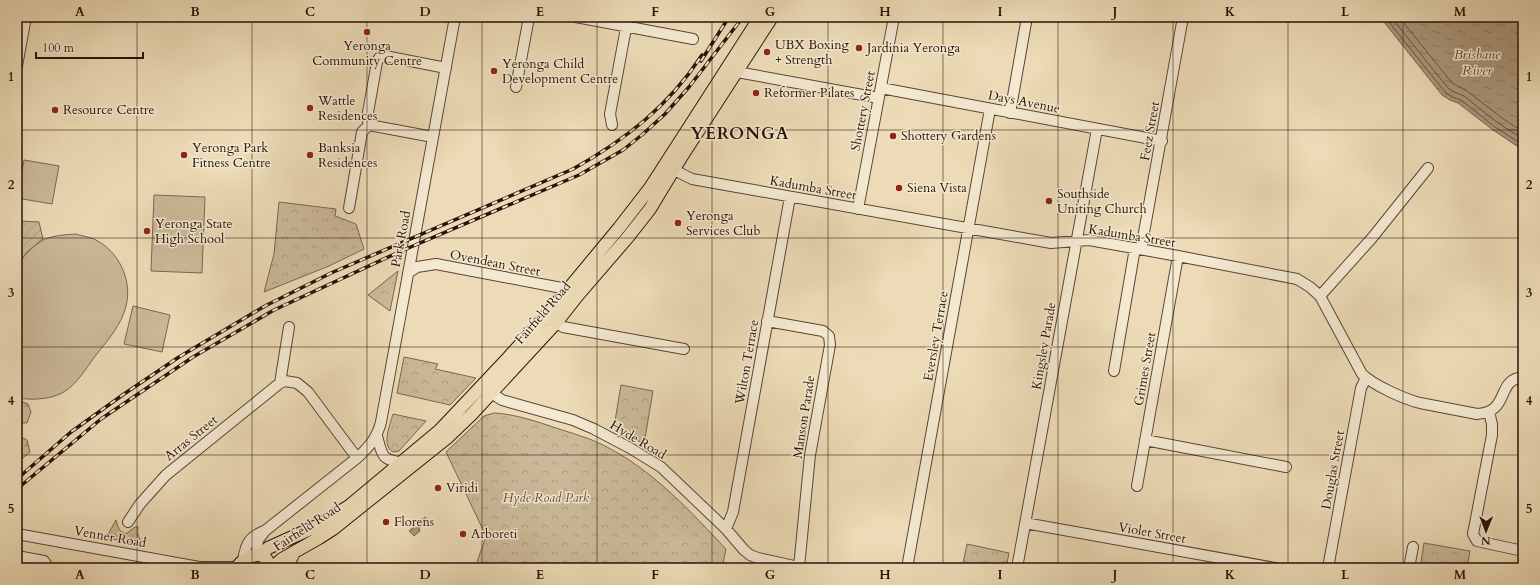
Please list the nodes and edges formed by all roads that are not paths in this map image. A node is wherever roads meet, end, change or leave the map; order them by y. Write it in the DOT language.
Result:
graph roads {
  1 [pos="26,17"];
  2 [pos="455,17"];
  3 [pos="529,17"];
  4 [pos="576,17"];
  5 [pos="760,17"];
  6 [pos="772,17"];
  7 [pos="894,17"];
  8 [pos="1027,17"];
  9 [pos="1184,17"];
  10 [pos="627,22"];
  11 [pos="693,39"];
  12 [pos="17,66"];
  13 [pos="446,68"];
  14 [pos="737,72"];
  15 [pos="516,87"];
  16 [pos="880,93"];
  17 [pos="990,109"];
  18 [pos="1010,113"];
  19 [pos="369,125"];
  20 [pos="612,125"];
  21 [pos="1097,129"];
  22 [pos="433,137"];
  23 [pos="1162,141"];
  24 [pos="669,167"];
  25 [pos="1428,168"];
  26 [pos="790,197"];
  27 [pos="349,208"];
  28 [pos="858,209"];
  29 [pos="969,228"];
  30 [pos="1076,241"];
  31 [pos="1138,249"];
  32 [pos="1178,256"];
  33 [pos="408,273"];
  34 [pos="572,292"];
  35 [pos="1320,296"];
  36 [pos="551,320"];
  37 [pos="767,321"];
  38 [pos="289,326"];
  39 [pos="684,349"];
  40 [pos="1114,371"];
  41 [pos="1523,377"];
  42 [pos="1366,378"];
  43 [pos="280,383"];
  44 [pos="486,390"];
  45 [pos="1489,412"];
  46 [pos="377,436"];
  47 [pos="1145,440"];
  48 [pos="357,458"];
  49 [pos="403,462"];
  50 [pos="1286,467"];
  51 [pos="1137,486"];
  52 [pos="128,522"];
  53 [pos="1025,523"];
  54 [pos="266,530"];
  55 [pos="726,530"];
  56 [pos="17,534"];
  57 [pos="1413,547"];
  58 [pos="1523,551"];
  59 [pos="294,552"];
  60 [pos="258,555"];
  61 [pos="17,556"];
  62 [pos="239,565"];
  63 [pos="47,567"];
  64 [pos="200,568"];
  65 [pos="271,568"];
  66 [pos="287,568"];
  67 [pos="801,568"];
  68 [pos="907,568"];
  69 [pos="1017,568"];
  70 [pos="1275,568"];
  71 [pos="1328,568"];
  72 [pos="1409,568"];
  1 -- 12 [label="street"];
  2 -- 13 [label="street, Park Road"];
  3 -- 15 [label="street"];
  4 -- 10 [label="street"];
  5 -- 24 [label="main road, Fairfield Road"];
  6 -- 14 [label="main road, Fairfield Road"];
  7 -- 16 [label="street, Shottery Street"];
  8 -- 18 [label="street"];
  9 -- 23 [label="street, Feez Street"];
  10 -- 11 [label="street"];
  10 -- 20 [label="street"];
  13 -- 19 [label="street"];
  13 -- 22 [label="street, Park Road"];
  14 -- 16 [label="street, Days Avenue"];
  14 -- 24 [label="main road, Fairfield Road"];
  16 -- 17 [label="street, Days Avenue"];
  16 -- 28 [label="street, Shottery Street"];
  17 -- 18 [label="street, Days Avenue"];
  17 -- 29 [label="street, Eversley Terrace"];
  18 -- 21 [label="street, Days Avenue"];
  19 -- 22 [label="street"];
  19 -- 27 [label="street"];
  21 -- 23 [label="street, Days Avenue"];
  21 -- 30 [label="street, Kingsley Parade"];
  22 -- 33 [label="street, Park Road"];
  23 -- 31 [label="street, Feez Street"];
  24 -- 26 [label="street, Kadumba Street"];
  24 -- 34 [label="main road, Fairfield Road"];
  25 -- 35 [label="street"];
  26 -- 28 [label="street, Kadumba Street"];
  26 -- 37 [label="street, Wilton Terrace"];
  28 -- 29 [label="street, Kadumba Street"];
  29 -- 30 [label="street, Kadumba Street"];
  29 -- 68 [label="street, Eversley Terrace"];
  30 -- 31 [label="street, Kadumba Street"];
  30 -- 53 [label="street, Kingsley Parade"];
  31 -- 32 [label="street, Kadumba Street"];
  31 -- 40 [label="street, Feez Street"];
  32 -- 35 [label="street, Kadumba Street"];
  32 -- 47 [label="street, Grimes Street"];
  33 -- 34 [label="street, Ovendean Street"];
  33 -- 46 [label="street, Park Road"];
  34 -- 36 [label="main road, Fairfield Road"];
  35 -- 42 [label="street, Kadumba Street"];
  36 -- 39 [label="street"];
  36 -- 44 [label="main road, Fairfield Road"];
  37 -- 55 [label="street, Wilton Terrace"];
  37 -- 67 [label="street, Manson Parade"];
  38 -- 43 [label="street"];
  41 -- 45 [label="street"];
  42 -- 45 [label="street"];
  42 -- 71 [label="street, Douglas Street"];
  43 -- 48 [label="street"];
  43 -- 52 [label="street, Arras Street"];
  44 -- 49 [label="main road, Fairfield Road"];
  44 -- 55 [label="street, Hyde Road"];
  44 -- 59 [label="main road, Fairfield Road"];
  45 -- 58 [label="street"];
  46 -- 48 [label="street, Park Road"];
  46 -- 49 [label="street"];
  47 -- 50 [label="street"];
  47 -- 51 [label="street, Grimes Street"];
  48 -- 54 [label="street, Fairfield Road"];
  49 -- 60 [label="main road, Fairfield Road"];
  53 -- 69 [label="street, Kingsley Parade"];
  53 -- 70 [label="street, Violet Street"];
  54 -- 60 [label="street, Fairfield Road"];
  54 -- 62 [label="street, Fairfield Road"];
  55 -- 67 [label="street, Hyde Road"];
  56 -- 64 [label="street, Venner Road"];
  57 -- 72 [label="street"];
  59 -- 65 [label="main road, Fairfield Road"];
  59 -- 66 [label="main road"];
  60 -- 62 [label="main road"];
  60 -- 65 [label="main road"];
  61 -- 63 [label="street"];
  62 -- 64 [label="street, Venner Road"];
}
